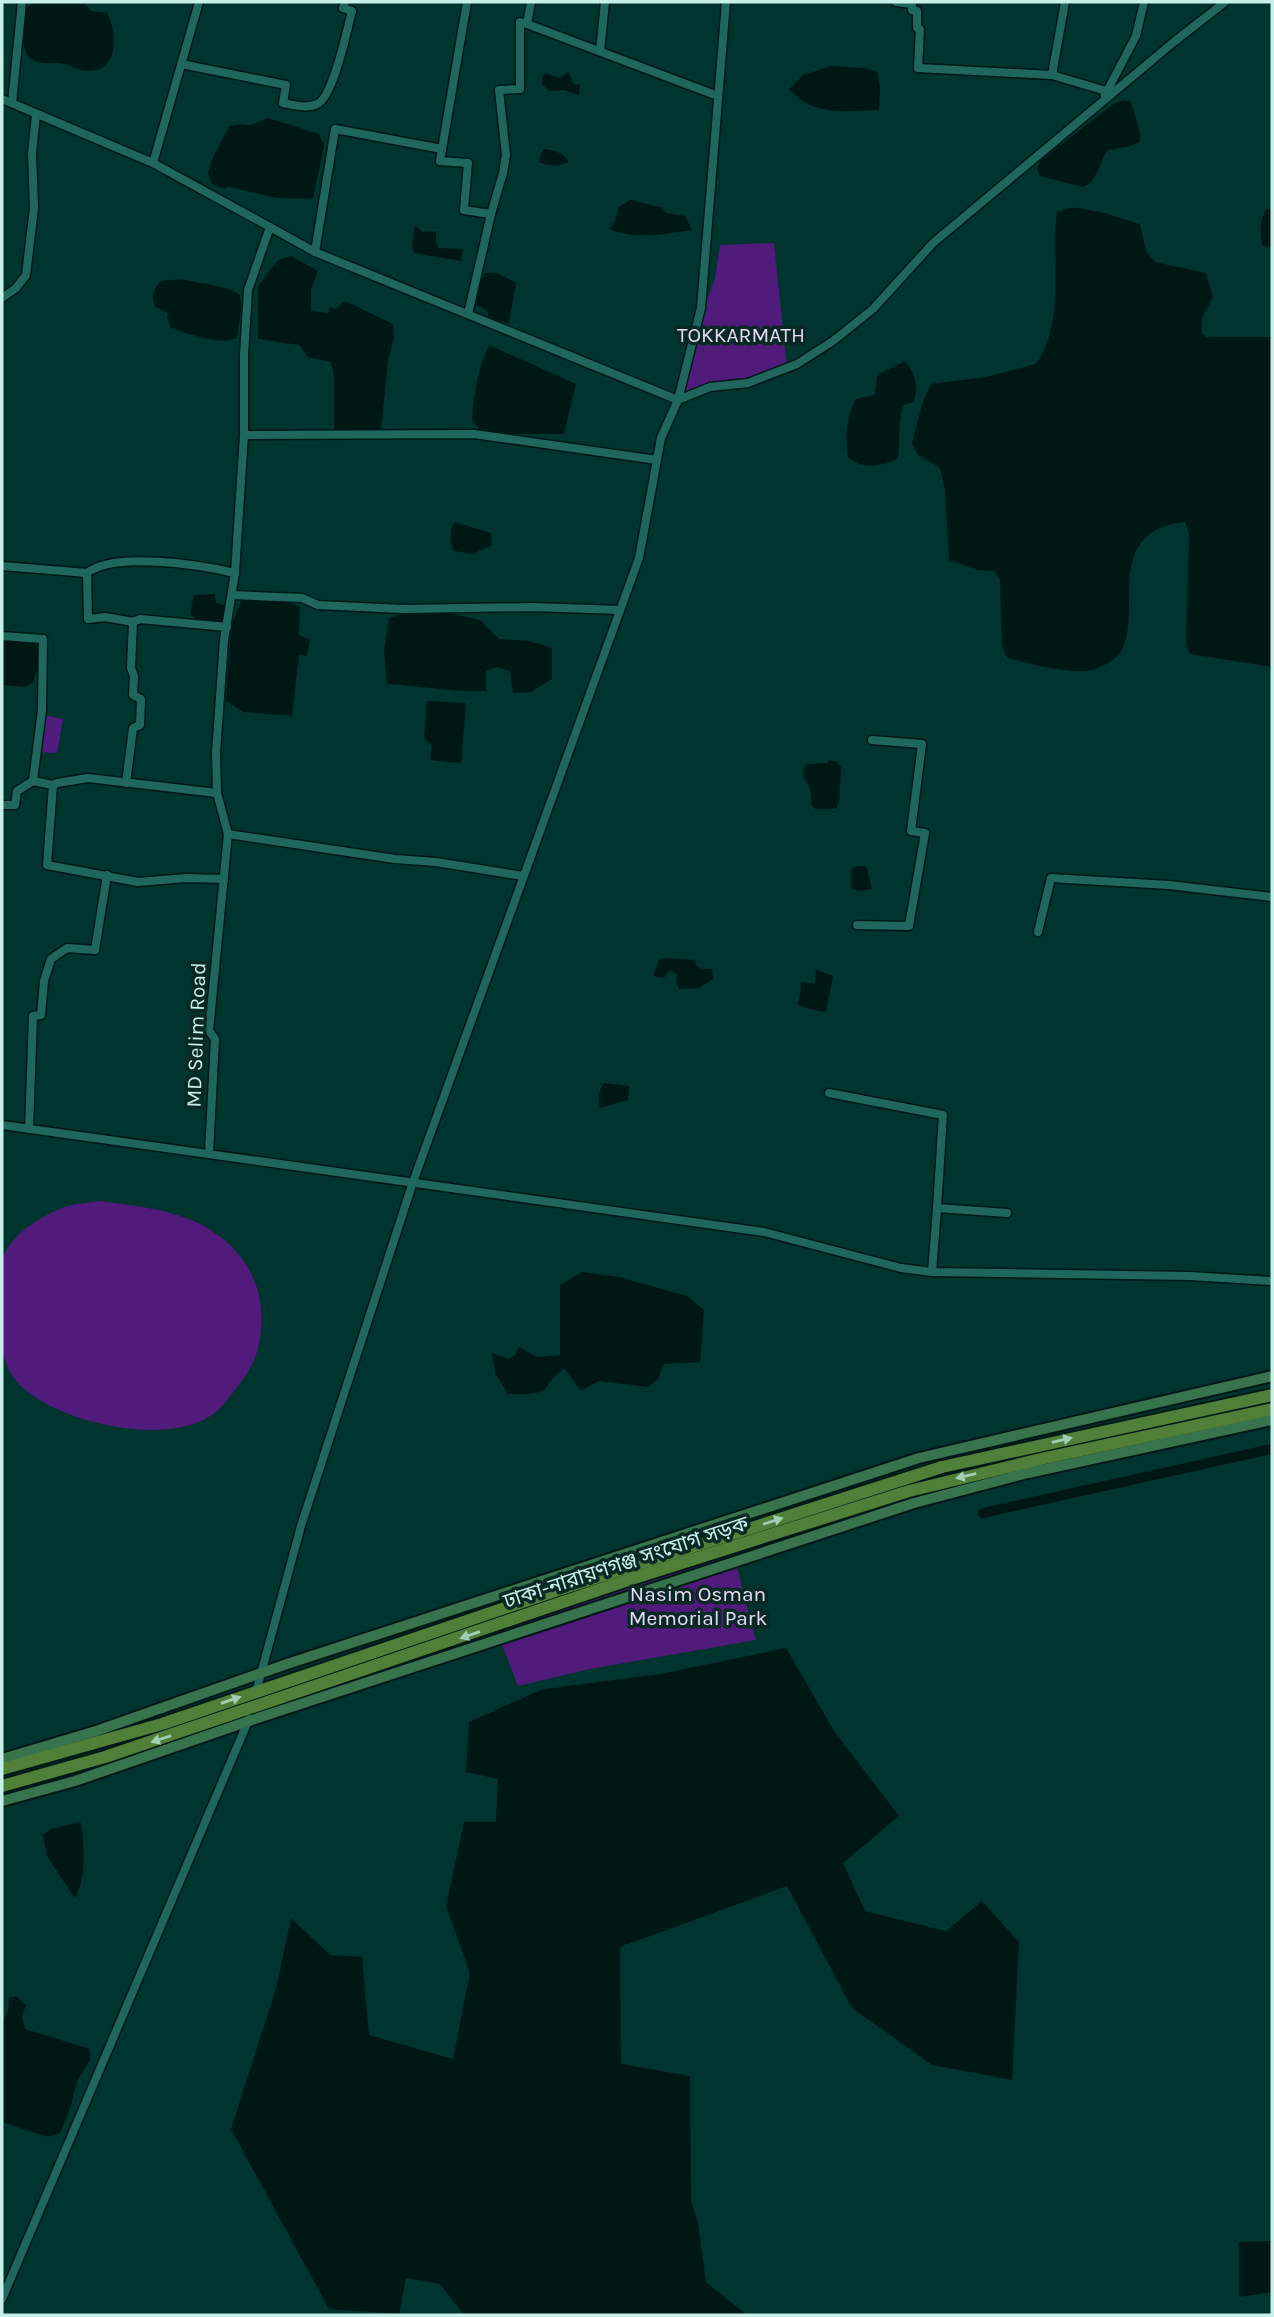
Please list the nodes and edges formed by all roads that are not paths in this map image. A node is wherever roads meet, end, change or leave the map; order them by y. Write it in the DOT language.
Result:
graph roads {
  1 [pos="22,2"];
  2 [pos="199,2"];
  3 [pos="345,2"];
  4 [pos="467,2"];
  5 [pos="531,2"];
  6 [pos="605,2"];
  7 [pos="726,2"];
  8 [pos="896,2"];
  9 [pos="1065,2"];
  10 [pos="1144,2"];
  11 [pos="1225,2"];
  12 [pos="527,24"];
  13 [pos="600,51"];
  14 [pos="181,64"];
  15 [pos="1052,75"];
  16 [pos="1106,91"];
  17 [pos="718,96"];
  18 [pos="2,99"];
  19 [pos="1105,101"];
  20 [pos="12,103"];
  21 [pos="36,115"];
  22 [pos="442,149"];
  23 [pos="153,163"];
  24 [pos="491,214"];
  25 [pos="270,227"];
  26 [pos="315,252"];
  27 [pos="2,298"];
  28 [pos="468,314"];
  29 [pos="678,400"];
  30 [pos="244,435"];
  31 [pos="657,460"];
  32 [pos="2,566"];
  33 [pos="87,573"];
  34 [pos="235,573"];
  35 [pos="232,595"];
  36 [pos="620,610"];
  37 [pos="133,622"];
  38 [pos="226,627"];
  39 [pos="2,636"];
  40 [pos="872,740"];
  41 [pos="33,781"];
  42 [pos="126,783"];
  43 [pos="53,785"];
  44 [pos="217,793"];
  45 [pos="2,805"];
  46 [pos="228,834"];
  47 [pos="107,875"];
  48 [pos="523,876"];
  49 [pos="224,879"];
  50 [pos="1272,897"];
  51 [pos="857,925"];
  52 [pos="1038,932"];
  53 [pos="829,1093"];
  54 [pos="2,1125"];
  55 [pos="29,1129"];
  56 [pos="209,1153"];
  57 [pos="413,1182"];
  58 [pos="937,1208"];
  59 [pos="1007,1213"];
  60 [pos="932,1272"];
  61 [pos="1272,1281"];
  62 [pos="1272,1376"];
  63 [pos="1272,1395"];
  64 [pos="1272,1409"];
  65 [pos="1272,1420"];
  66 [pos="260,1673"];
  67 [pos="256,1692"];
  68 [pos="249,1715"];
  69 [pos="2,1759"];
  70 [pos="2,1769"];
  71 [pos="2,1786"];
  72 [pos="2,1801"];
  73 [pos="2,2299"];
  1 -- 20 [label="street"];
  2 -- 14 [label="street"];
  3 -- 14 [label="street"];
  4 -- 22 [label="street"];
  5 -- 12 [label="street"];
  6 -- 13 [label="street"];
  7 -- 17 [label="street"];
  8 -- 15 [label="street"];
  9 -- 15 [label="street"];
  10 -- 16 [label="street"];
  11 -- 19 [label="street"];
  12 -- 13 [label="street"];
  12 -- 24 [label="street"];
  13 -- 17 [label="street"];
  14 -- 23 [label="street"];
  15 -- 16 [label="street"];
  16 -- 19 [label="street"];
  17 -- 29 [label="street"];
  18 -- 20 [label="street"];
  19 -- 29 [label="street"];
  20 -- 21 [label="street"];
  21 -- 23 [label="street"];
  21 -- 27 [label="street"];
  22 -- 24 [label="street"];
  22 -- 26 [label="street"];
  23 -- 25 [label="street"];
  24 -- 28 [label="street"];
  25 -- 26 [label="street"];
  25 -- 30 [label="street"];
  26 -- 28 [label="street"];
  28 -- 29 [label="street"];
  29 -- 31 [label="street"];
  30 -- 31 [label="street"];
  30 -- 34 [label="street"];
  31 -- 36 [label="street"];
  32 -- 33 [label="street"];
  33 -- 34 [label="street"];
  33 -- 37 [label="street"];
  34 -- 35 [label="street"];
  35 -- 36 [label="street"];
  35 -- 38 [label="street"];
  36 -- 48 [label="street"];
  37 -- 38 [label="street"];
  37 -- 42 [label="street"];
  38 -- 44 [label="street"];
  39 -- 41 [label="street"];
  40 -- 51 [label="street"];
  41 -- 43 [label="street"];
  41 -- 45 [label="street"];
  42 -- 43 [label="street"];
  42 -- 44 [label="street"];
  43 -- 47 [label="street"];
  44 -- 46 [label="street"];
  46 -- 48 [label="street"];
  46 -- 49 [label="street, MD Selim Road"];
  47 -- 49 [label="street"];
  47 -- 55 [label="street"];
  48 -- 57 [label="street"];
  49 -- 56 [label="street, MD Selim Road"];
  50 -- 52 [label="street"];
  53 -- 58 [label="street"];
  54 -- 55 [label="street"];
  55 -- 56 [label="street"];
  56 -- 57 [label="street"];
  57 -- 60 [label="street"];
  57 -- 66 [label="street"];
  58 -- 59 [label="street"];
  58 -- 60 [label="street"];
  60 -- 61 [label="street"];
  62 -- 66 [label="street"];
  67 -- 63 [label="main road, ঢাকা-নারায়ণগঞ্জ সংযোগ সড়ক, one-way"];
  64 -- 68 [label="main road, ঢাকা-নারায়ণগঞ্জ সংযোগ সড়ক, one-way"];
  65 -- 68 [label="street"];
  66 -- 67 [label="street"];
  66 -- 69 [label="street"];
  70 -- 67 [label="main road, ঢাকা-নারায়ণগঞ্জ সংযোগ সড়ক, one-way"];
  68 -- 71 [label="main road, ঢাকা-নারায়ণগঞ্জ সংযোগ সড়ক, one-way"];
  68 -- 72 [label="street"];
  68 -- 73 [label="street"];
}
